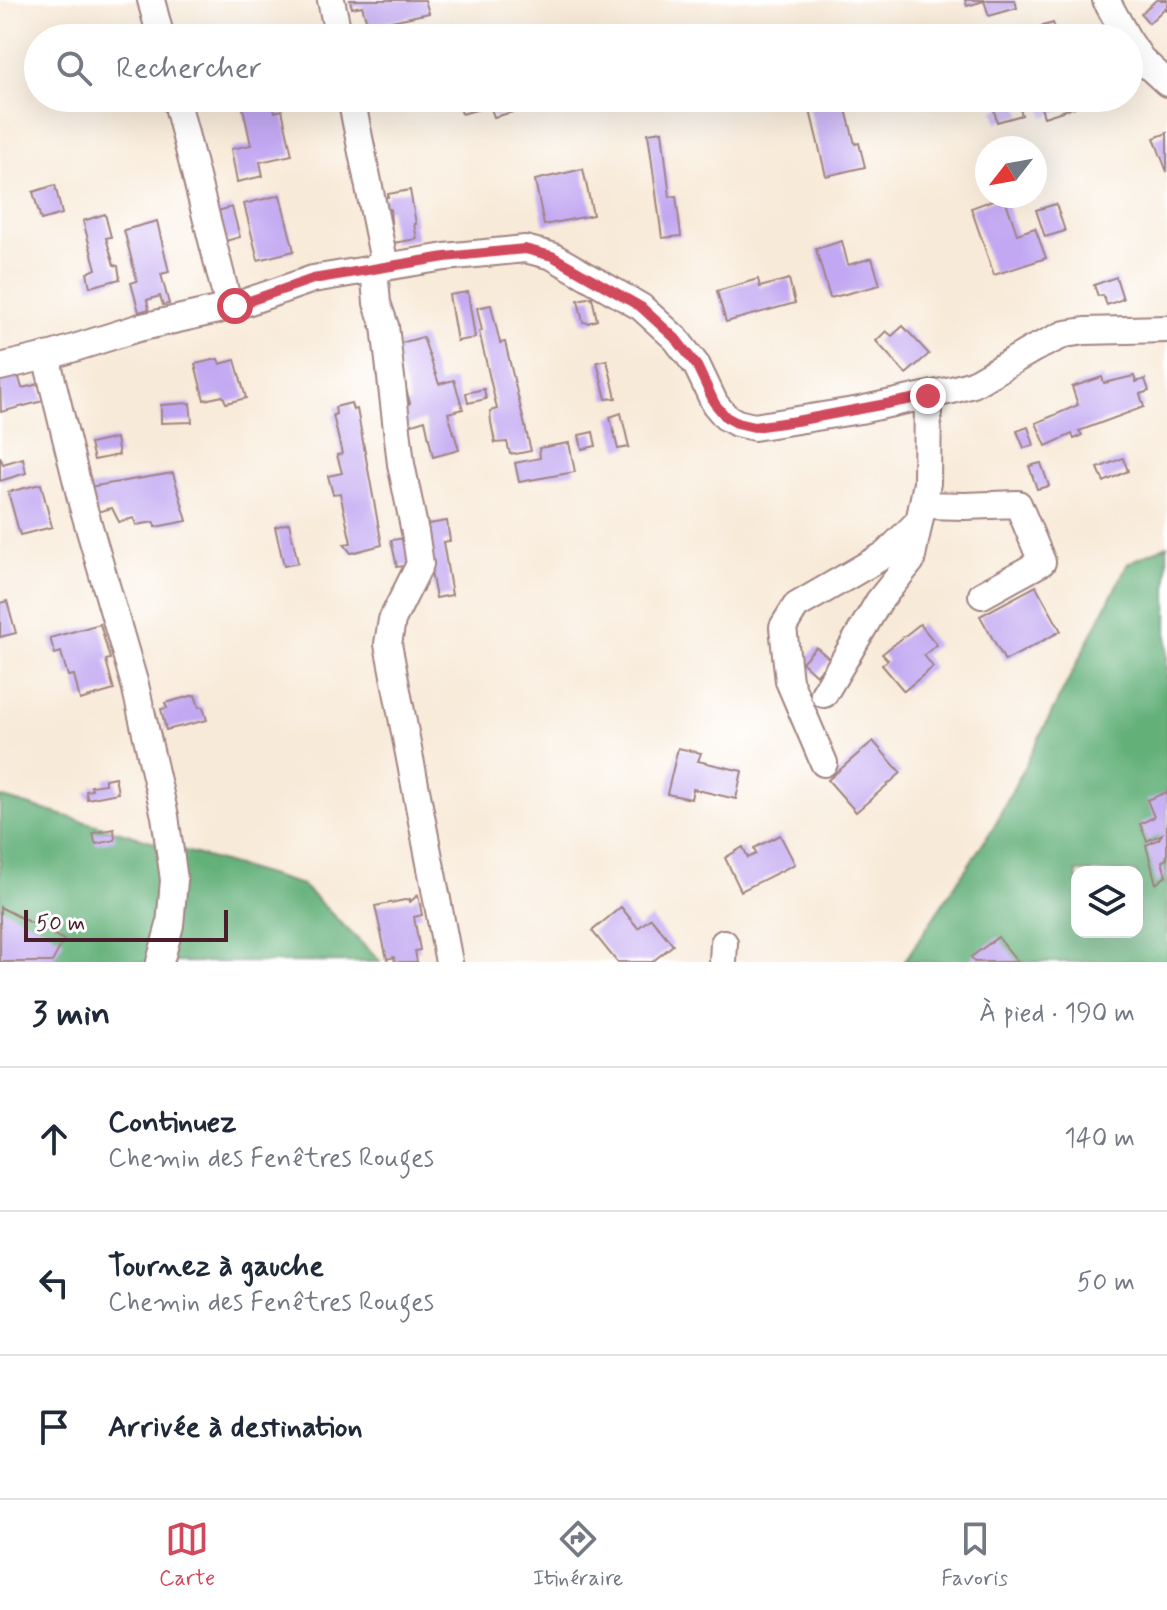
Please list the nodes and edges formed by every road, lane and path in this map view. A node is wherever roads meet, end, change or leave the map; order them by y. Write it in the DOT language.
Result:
graph roads {
  1 [pos="151,0"];
  2 [pos="331,0"];
  3 [pos="1106,0"];
  4 [pos="157,24"];
  5 [pos="336,24"];
  6 [pos="1119,24"];
  7 [pos="1143,61"];
  8 [pos="1167,83"];
  9 [pos="180,112"];
  10 [pos="353,112"];
  11 [pos="380,267"];
  12 [pos="229,307"];
  13 [pos="1167,329"];
  14 [pos="46,356"];
  15 [pos="0,367"];
  16 [pos="928,396"];
  17 [pos="921,513"];
  18 [pos="982,595"];
  19 [pos="824,694"];
  20 [pos="824,763"];
  21 [pos="160,962"];
  22 [pos="449,962"];
  1 -- 4 [label="street"];
  2 -- 5 [label="street"];
  3 -- 6 [label="street"];
  7 -- 8 [label="street"];
  9 -- 12 [label="street"];
  10 -- 11 [label="street"];
  11 -- 12 [label="street"];
  11 -- 16 [label="street"];
  11 -- 22 [label="street"];
  12 -- 14 [label="street"];
  13 -- 16 [label="street"];
  14 -- 15 [label="street"];
  14 -- 21 [label="street"];
  16 -- 17 [label="street"];
  17 -- 18 [label="street"];
  17 -- 19 [label="street"];
  17 -- 20 [label="street"];
}
